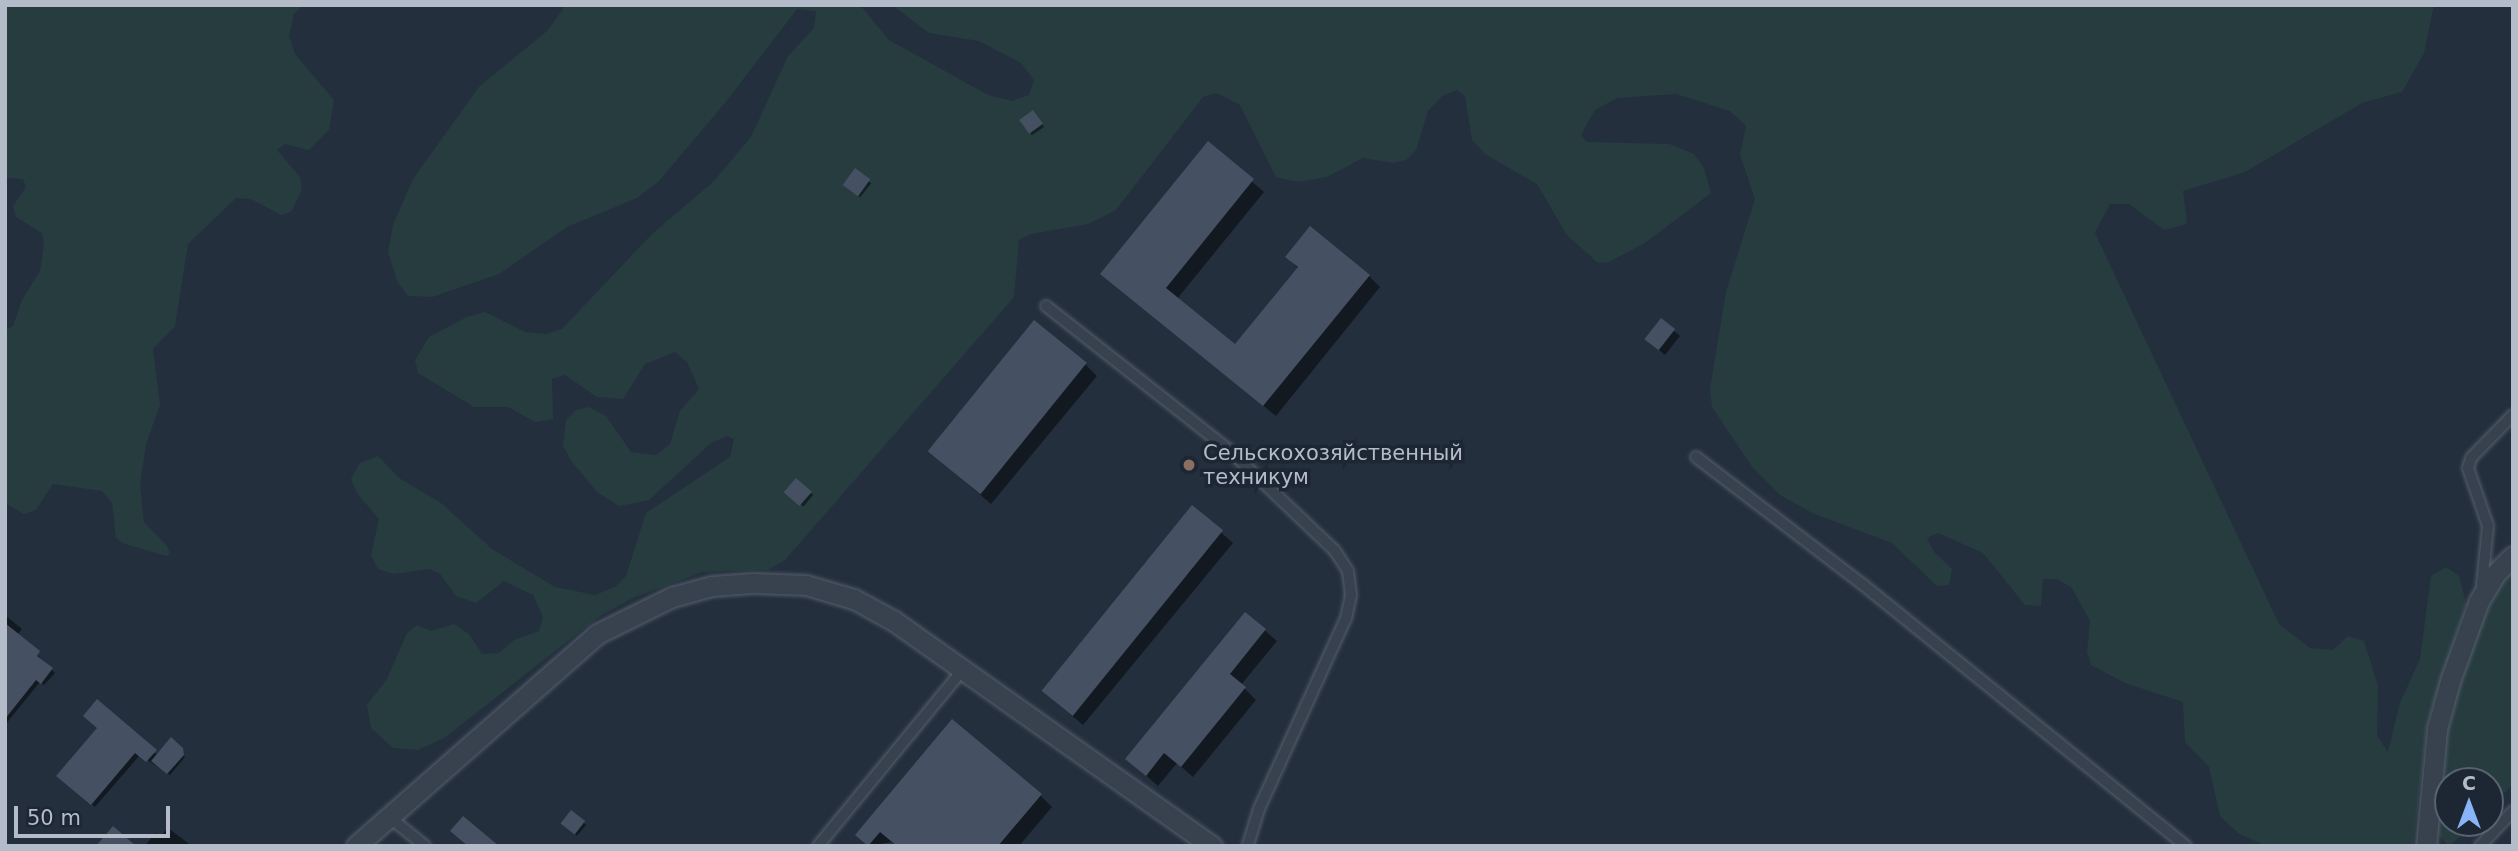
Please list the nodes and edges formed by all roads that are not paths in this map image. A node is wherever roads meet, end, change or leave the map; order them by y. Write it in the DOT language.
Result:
graph roads {
  1 [pos="1046,306"];
  2 [pos="2513,415"];
  3 [pos="1696,457"];
  4 [pos="2513,556"];
  5 [pos="2479,601"];
  6 [pos="965,667"];
  7 [pos="2513,811"];
  8 [pos="388,816"];
  9 [pos="356,846"];
  10 [pos="425,846"];
  11 [pos="818,846"];
  12 [pos="1212,846"];
  13 [pos="1248,846"];
  14 [pos="2186,846"];
  15 [pos="2426,846"];
  16 [pos="2480,846"];
  1 -- 13 [label="lane"];
  2 -- 5 [label="lane"];
  3 -- 14 [label="lane"];
  4 -- 5 [label="street"];
  5 -- 15 [label="street"];
  6 -- 8 [label="street"];
  6 -- 11 [label="lane"];
  6 -- 12 [label="street"];
  7 -- 16 [label="lane"];
  8 -- 9 [label="street"];
  8 -- 10 [label="lane"];
}
